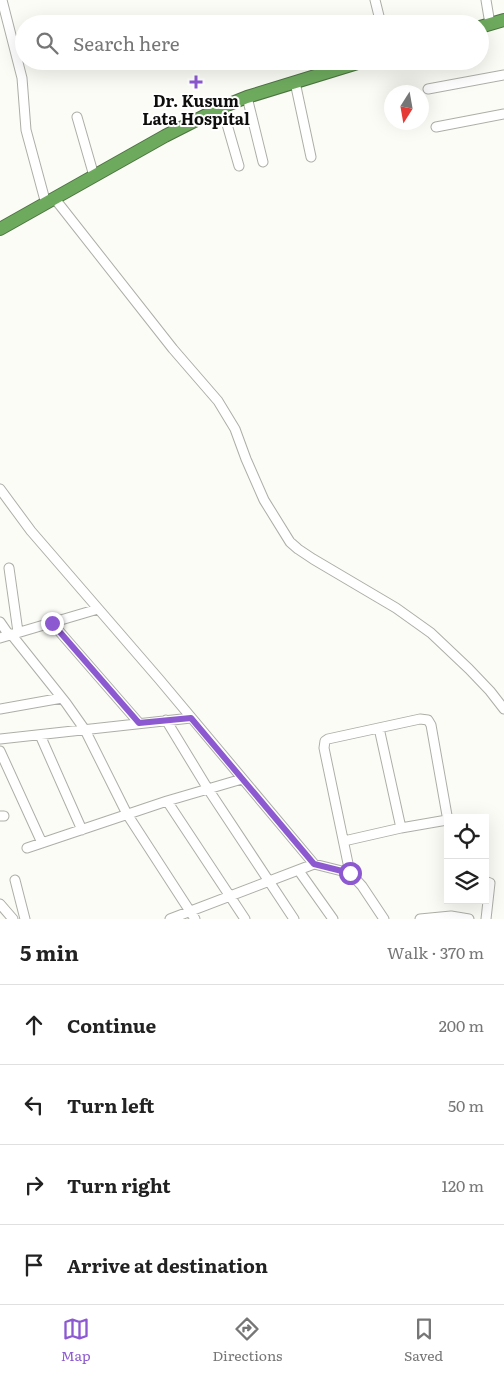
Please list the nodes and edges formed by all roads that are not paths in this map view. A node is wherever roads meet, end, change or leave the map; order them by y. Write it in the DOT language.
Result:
graph roads {
  1 [pos="2,0"];
  2 [pos="374,0"];
  3 [pos="486,0"];
  4 [pos="378,15"];
  5 [pos="485,15"];
  6 [pos="504,20"];
  7 [pos="489,24"];
  8 [pos="15,51"];
  9 [pos="20,70"];
  10 [pos="334,70"];
  11 [pos="504,75"];
  12 [pos="294,82"];
  13 [pos="429,89"];
  14 [pos="247,97"];
  15 [pos="222,107"];
  16 [pos="504,114"];
  17 [pos="77,117"];
  18 [pos="436,127"];
  19 [pos="311,157"];
  20 [pos="263,162"];
  21 [pos="239,166"];
  22 [pos="94,176"];
  23 [pos="50,202"];
  24 [pos="0,230"];
  25 [pos="1,492"];
  26 [pos="9,568"];
  27 [pos="98,609"];
  28 [pos="0,622"];
  29 [pos="52,623"];
  30 [pos="9,635"];
  31 [pos="62,698"];
  32 [pos="0,709"];
  33 [pos="504,709"];
  34 [pos="191,718"];
  35 [pos="166,720"];
  36 [pos="139,723"];
  37 [pos="379,728"];
  38 [pos="85,730"];
  39 [pos="40,735"];
  40 [pos="0,740"];
  41 [pos="0,751"];
  42 [pos="242,779"];
  43 [pos="208,789"];
  44 [pos="167,801"];
  45 [pos="127,814"];
  46 [pos="447,814"];
  47 [pos="444,822"];
  48 [pos="401,828"];
  49 [pos="82,830"];
  50 [pos="344,842"];
  51 [pos="42,843"];
  52 [pos="27,848"];
  53 [pos="314,864"];
  54 [pos="299,871"];
  55 [pos="350,873"];
  56 [pos="15,880"];
  57 [pos="269,882"];
  58 [pos="230,896"];
  59 [pos="0,904"];
  60 [pos="488,904"];
  61 [pos="193,915"];
  62 [pos="13,919"];
  63 [pos="24,919"];
  64 [pos="170,919"];
  65 [pos="245,919"];
  66 [pos="294,919"];
  67 [pos="333,919"];
  68 [pos="384,919"];
  69 [pos="420,919"];
  70 [pos="469,919"];
  71 [pos="486,919"];
  1 -- 8 [label="street"];
  2 -- 4 [label="street"];
  3 -- 5 [label="street"];
  6 -- 7 [label="highway"];
  9 -- 23 [label="street"];
  10 -- 12 [label="highway"];
  11 -- 13 [label="street"];
  12 -- 14 [label="highway"];
  12 -- 19 [label="street"];
  14 -- 15 [label="highway"];
  14 -- 20 [label="street"];
  15 -- 21 [label="street"];
  15 -- 22 [label="highway"];
  16 -- 18 [label="street"];
  17 -- 22 [label="street"];
  22 -- 23 [label="highway"];
  23 -- 24 [label="highway"];
  23 -- 33 [label="street"];
  25 -- 27 [label="street"];
  26 -- 30 [label="street"];
  27 -- 29 [label="street"];
  27 -- 34 [label="street"];
  28 -- 30 [label="street"];
  29 -- 30 [label="street"];
  29 -- 36 [label="street"];
  30 -- 31 [label="street"];
  31 -- 32 [label="street"];
  31 -- 38 [label="street"];
  34 -- 35 [label="street"];
  34 -- 42 [label="street"];
  35 -- 36 [label="street"];
  35 -- 43 [label="street"];
  36 -- 38 [label="street"];
  37 -- 46 [label="street"];
  37 -- 48 [label="street"];
  37 -- 50 [label="street"];
  38 -- 39 [label="street"];
  38 -- 45 [label="street"];
  39 -- 40 [label="street"];
  39 -- 49 [label="street"];
  41 -- 51 [label="street"];
  42 -- 43 [label="street"];
  42 -- 53 [label="street"];
  43 -- 44 [label="street"];
  43 -- 57 [label="street"];
  44 -- 45 [label="street"];
  44 -- 58 [label="street"];
  45 -- 49 [label="street"];
  45 -- 61 [label="street"];
  47 -- 48 [label="street"];
  48 -- 50 [label="street"];
  49 -- 51 [label="street"];
  50 -- 55 [label="street"];
  51 -- 52 [label="street"];
  53 -- 54 [label="street"];
  53 -- 55 [label="street"];
  54 -- 57 [label="street"];
  54 -- 67 [label="street"];
  55 -- 68 [label="street"];
  56 -- 63 [label="street"];
  57 -- 58 [label="street"];
  57 -- 66 [label="street"];
  58 -- 61 [label="street"];
  58 -- 65 [label="street"];
  59 -- 62 [label="street"];
  60 -- 71 [label="street"];
  61 -- 64 [label="street"];
  69 -- 70 [label="street"];
}
